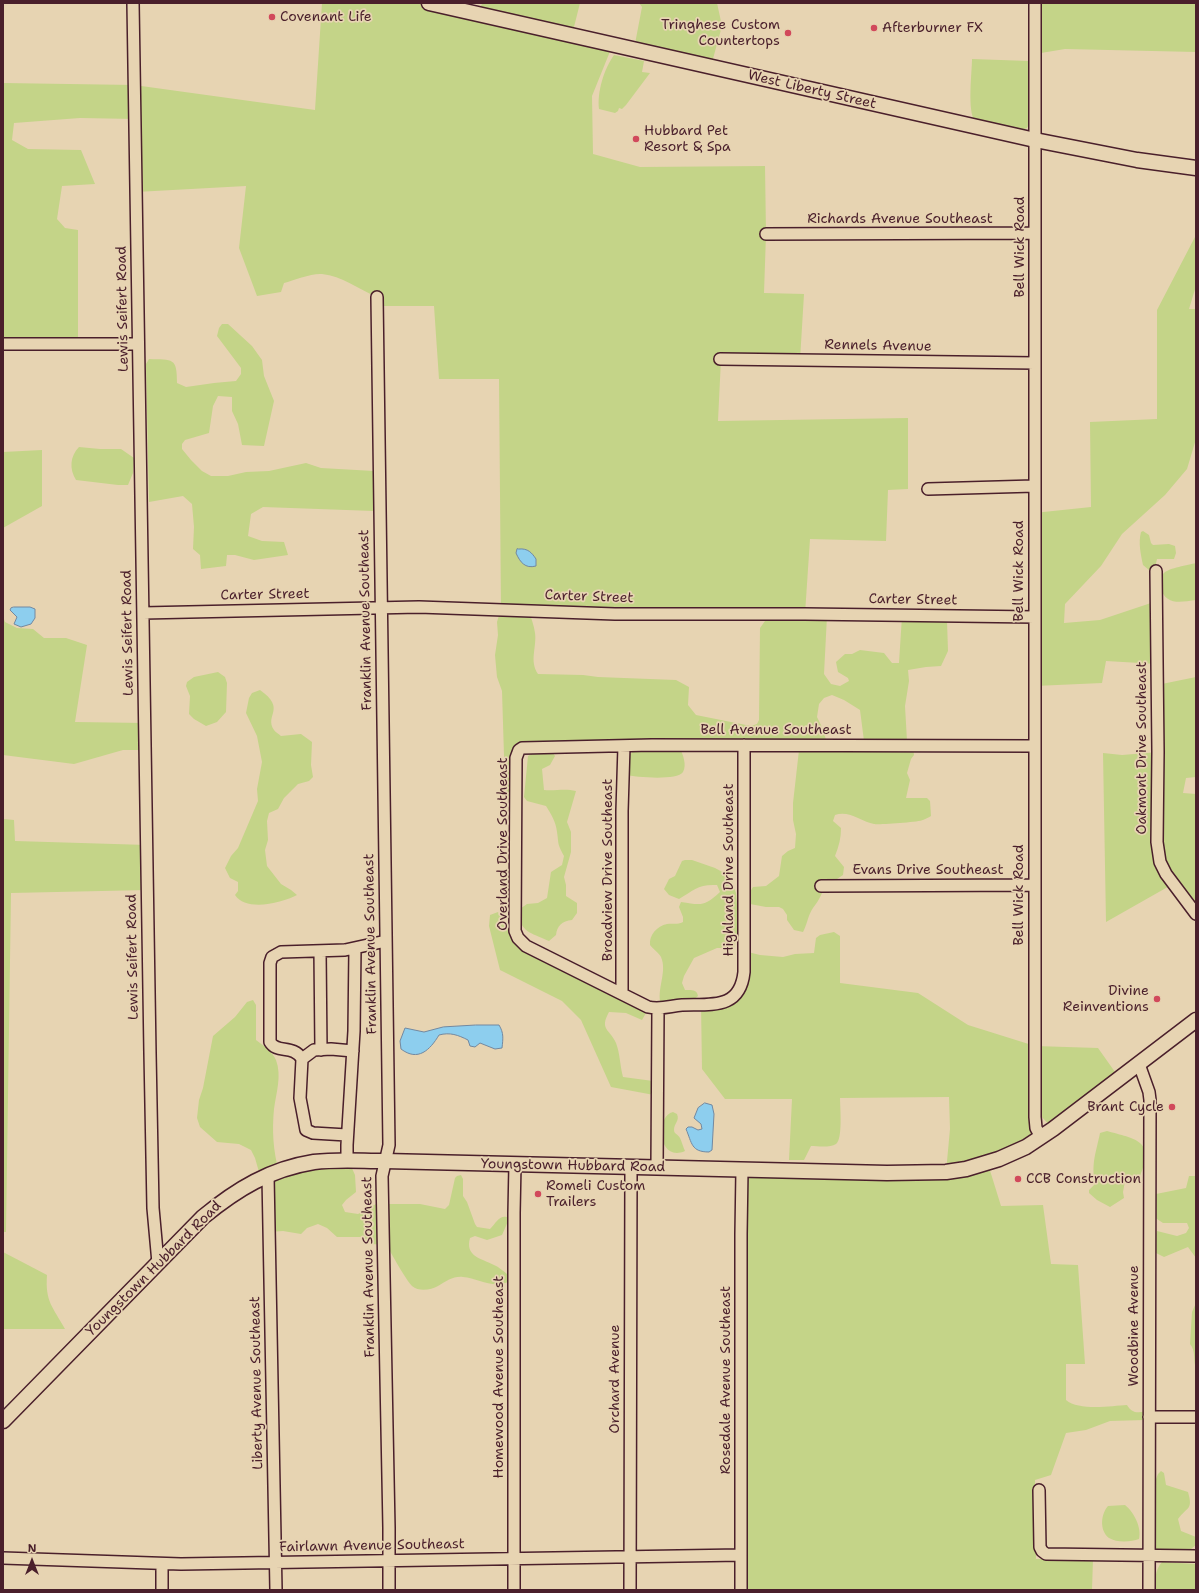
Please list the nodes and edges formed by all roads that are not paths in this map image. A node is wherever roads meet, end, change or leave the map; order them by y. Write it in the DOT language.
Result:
graph roads {
  1 [pos="133,3"];
  2 [pos="429,3"];
  3 [pos="1035,3"];
  4 [pos="1035,140"];
  5 [pos="1196,168"];
  6 [pos="1034,233"];
  7 [pos="766,234"];
  8 [pos="377,297"];
  9 [pos="3,344"];
  10 [pos="138,344"];
  11 [pos="720,359"];
  12 [pos="1035,363"];
  13 [pos="1034,486"];
  14 [pos="928,489"];
  15 [pos="1156,571"];
  16 [pos="380,608"];
  17 [pos="143,613"];
  18 [pos="1034,617"];
  19 [pos="744,745"];
  20 [pos="624,746"];
  21 [pos="1034,746"];
  22 [pos="519,750"];
  23 [pos="1034,885"];
  24 [pos="821,886"];
  25 [pos="1196,914"];
  26 [pos="386,941"];
  27 [pos="355,948"];
  28 [pos="320,951"];
  29 [pos="622,993"];
  30 [pos="658,1009"];
  31 [pos="1196,1020"];
  32 [pos="321,1050"];
  33 [pos="353,1051"];
  34 [pos="302,1059"];
  35 [pos="1139,1064"];
  36 [pos="347,1134"];
  37 [pos="1040,1137"];
  38 [pos="347,1161"];
  39 [pos="385,1161"];
  40 [pos="515,1164"];
  41 [pos="631,1167"];
  42 [pos="657,1167"];
  43 [pos="742,1170"];
  44 [pos="268,1176"];
  45 [pos="158,1263"];
  46 [pos="1149,1417"];
  47 [pos="1196,1417"];
  48 [pos="3,1421"];
  49 [pos="1039,1490"];
  50 [pos="741,1555"];
  51 [pos="630,1556"];
  52 [pos="1149,1556"];
  53 [pos="1196,1556"];
  54 [pos="3,1558"];
  55 [pos="515,1559"];
  56 [pos="390,1561"];
  57 [pos="275,1563"];
  58 [pos="162,1564"];
  59 [pos="162,1590"];
  60 [pos="276,1590"];
  61 [pos="389,1590"];
  62 [pos="514,1590"];
  63 [pos="630,1590"];
  64 [pos="741,1590"];
  65 [pos="1149,1590"];
  1 -- 10 [label="street, Lewis Seifert Road"];
  2 -- 4 [label="main road, West Liberty Street"];
  3 -- 4 [label="street, Bell Wick Road"];
  4 -- 5 [label="main road, West Liberty Street"];
  4 -- 6 [label="street, Bell Wick Road"];
  6 -- 7 [label="street, Richards Avenue Southeast"];
  6 -- 12 [label="street, Bell Wick Road"];
  8 -- 16 [label="street, Franklin Avenue Southeast"];
  9 -- 10 [label="street"];
  10 -- 17 [label="street, Lewis Seifert Road"];
  11 -- 12 [label="street, Rennels Avenue"];
  12 -- 13 [label="street, Bell Wick Road"];
  13 -- 14 [label="street"];
  13 -- 18 [label="street, Bell Wick Road"];
  15 -- 25 [label="street, Oakmont Drive Southeast"];
  16 -- 17 [label="street, Carter Street"];
  16 -- 18 [label="street, Carter Street"];
  16 -- 26 [label="street, Franklin Avenue Southeast"];
  17 -- 45 [label="street, Lewis Seifert Road"];
  18 -- 21 [label="street, Bell Wick Road"];
  19 -- 20 [label="street, Bell Avenue Southeast"];
  19 -- 21 [label="street, Bell Avenue Southeast"];
  19 -- 30 [label="street, Highland Drive Southeast"];
  20 -- 22 [label="street, Bell Avenue Southeast"];
  20 -- 29 [label="street, Broadview Drive Southeast"];
  21 -- 23 [label="street, Bell Wick Road"];
  22 -- 29 [label="street, Overland Drive Southeast"];
  23 -- 24 [label="street, Evans Drive Southeast"];
  23 -- 37 [label="street, Bell Wick Road"];
  26 -- 27 [label="street"];
  26 -- 39 [label="street, Franklin Avenue Southeast"];
  27 -- 28 [label="street"];
  27 -- 33 [label="street"];
  28 -- 32 [label="street"];
  28 -- 34 [label="street"];
  29 -- 30 [label="street"];
  30 -- 42 [label="street"];
  31 -- 35 [label="main road, Youngstown Hubbard Road"];
  32 -- 33 [label="street"];
  32 -- 34 [label="street"];
  33 -- 36 [label="street"];
  34 -- 36 [label="street"];
  35 -- 37 [label="main road, Youngstown Hubbard Road"];
  35 -- 46 [label="street, Woodbine Avenue"];
  36 -- 38 [label="street"];
  37 -- 43 [label="main road, Youngstown Hubbard Road"];
  38 -- 39 [label="main road, Youngstown Hubbard Road"];
  38 -- 44 [label="main road, Youngstown Hubbard Road"];
  39 -- 40 [label="main road, Youngstown Hubbard Road"];
  39 -- 56 [label="street, Franklin Avenue Southeast"];
  40 -- 41 [label="main road, Youngstown Hubbard Road"];
  40 -- 55 [label="street, Homewood Avenue Southeast"];
  41 -- 42 [label="main road, Youngstown Hubbard Road"];
  41 -- 51 [label="street, Orchard Avenue"];
  42 -- 43 [label="main road, Youngstown Hubbard Road"];
  43 -- 50 [label="street, Rosedale Avenue Southeast"];
  44 -- 45 [label="main road, Youngstown Hubbard Road"];
  44 -- 57 [label="street, Liberty Avenue Southeast"];
  45 -- 48 [label="main road, Youngstown Hubbard Road"];
  46 -- 47 [label="street"];
  46 -- 52 [label="street, Woodbine Avenue"];
  49 -- 52 [label="street"];
  50 -- 51 [label="street, Fairlawn Avenue Southeast"];
  50 -- 64 [label="street, Rosedale Avenue Southeast"];
  51 -- 55 [label="street, Fairlawn Avenue Southeast"];
  51 -- 63 [label="street, Orchard Avenue"];
  52 -- 53 [label="street"];
  52 -- 65 [label="street, Woodbine Avenue"];
  54 -- 58 [label="street, Fairlawn Avenue Southeast"];
  55 -- 56 [label="street, Fairlawn Avenue Southeast"];
  55 -- 62 [label="street, Homewood Avenue Southeast"];
  56 -- 57 [label="street, Fairlawn Avenue Southeast"];
  56 -- 61 [label="street, Franklin Avenue Southeast"];
  57 -- 58 [label="street, Fairlawn Avenue Southeast"];
  57 -- 60 [label="street, Liberty Avenue Southeast"];
  58 -- 59 [label="street"];
}
